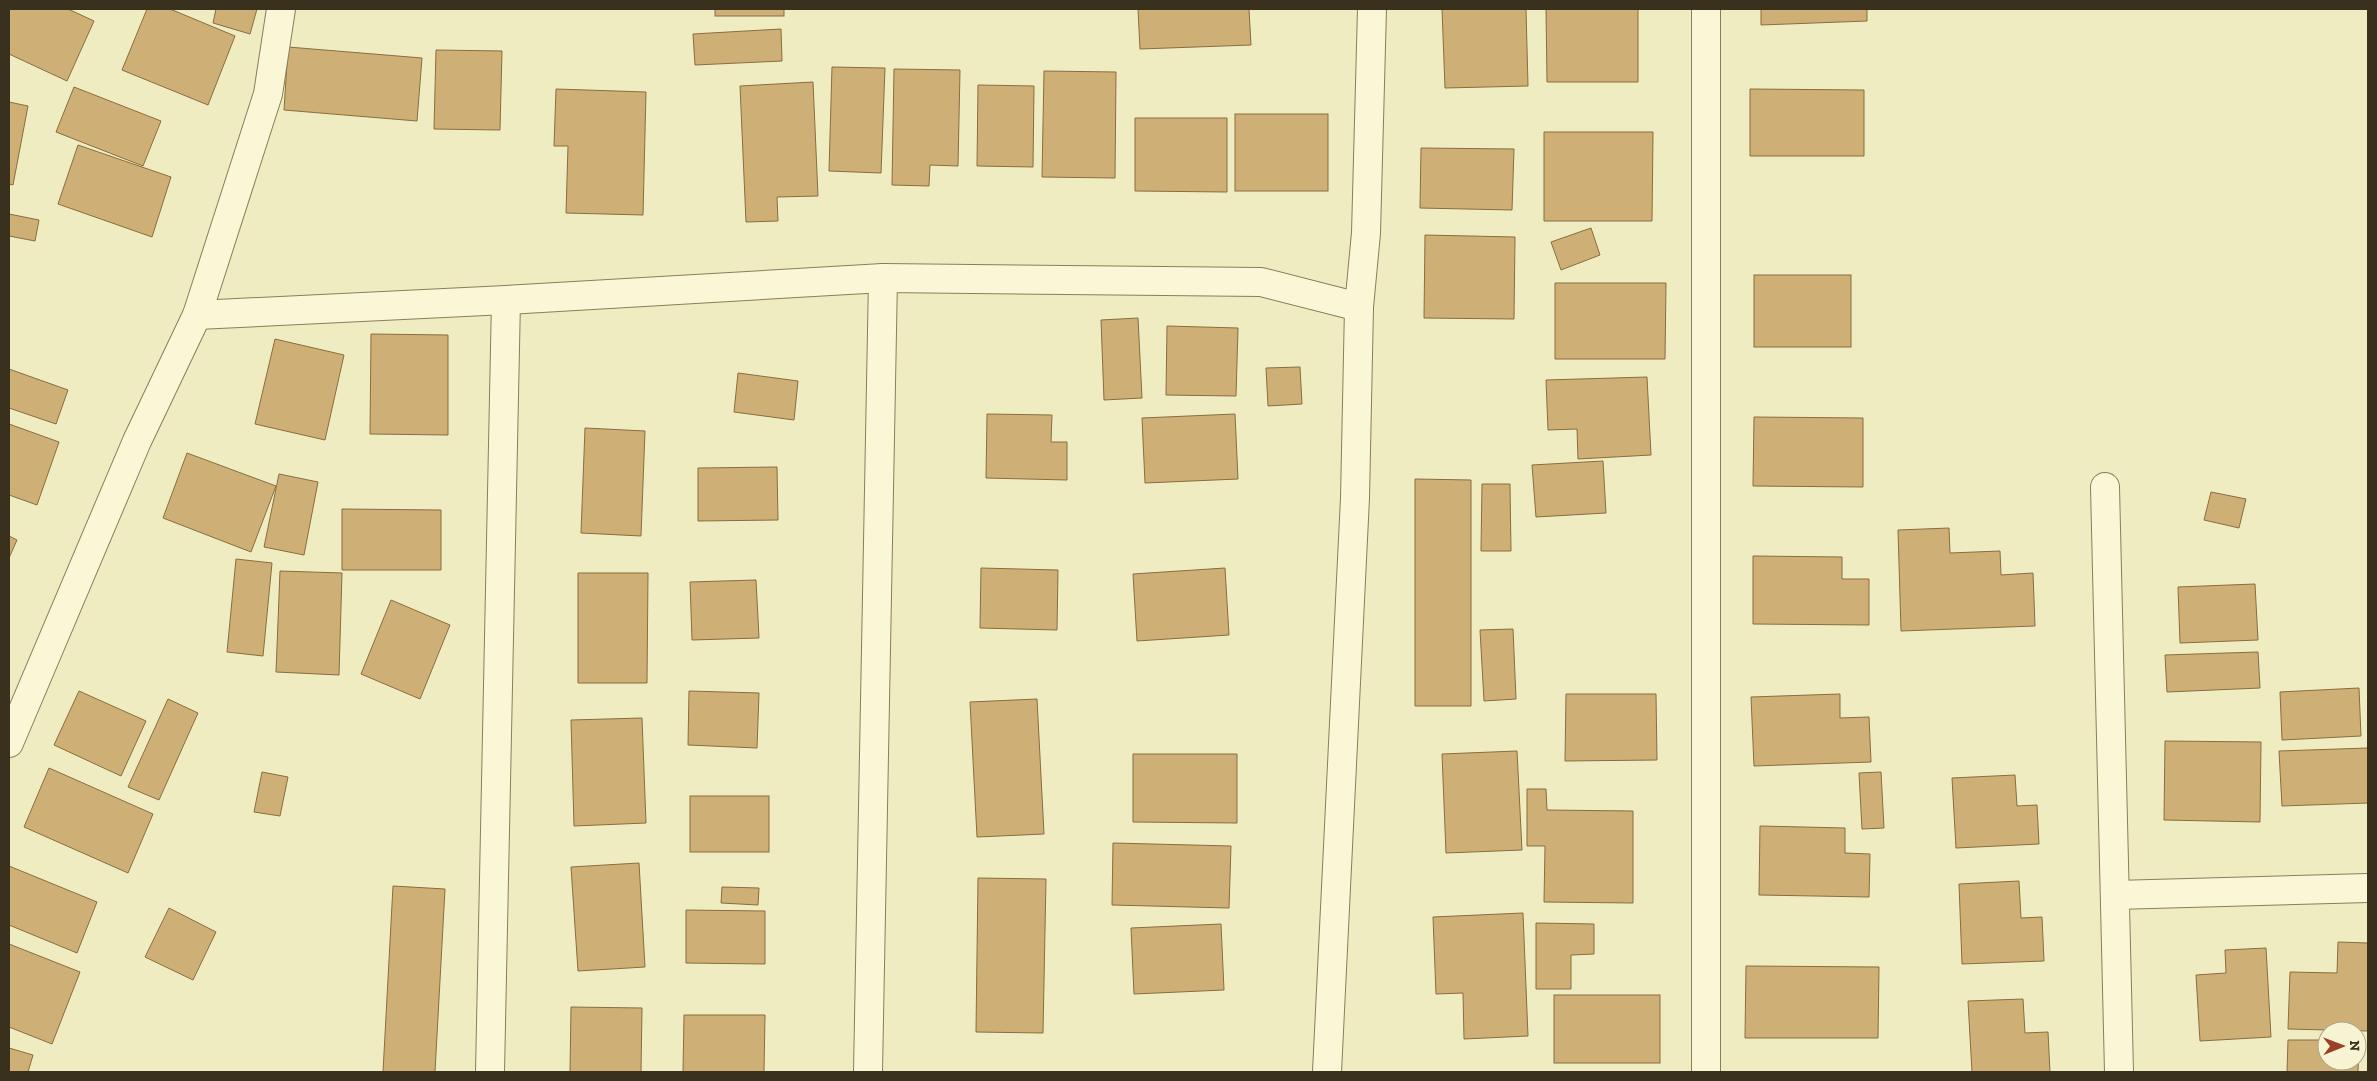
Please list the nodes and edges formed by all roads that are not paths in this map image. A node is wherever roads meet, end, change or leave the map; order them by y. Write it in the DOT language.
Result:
graph roads {
  1 [pos="280,9"];
  2 [pos="1372,9"];
  3 [pos="1706,9"];
  4 [pos="883,278"];
  5 [pos="506,300"];
  6 [pos="1359,307"];
  7 [pos="197,315"];
  8 [pos="2105,487"];
  9 [pos="9,743"];
  10 [pos="2368,888"];
  11 [pos="2115,896"];
  12 [pos="490,1072"];
  13 [pos="868,1072"];
  14 [pos="1327,1072"];
  15 [pos="1706,1072"];
  16 [pos="2119,1072"];
  1 -- 7 [label="street"];
  2 -- 6 [label="street"];
  3 -- 15 [label="street"];
  4 -- 5 [label="street"];
  4 -- 6 [label="street"];
  4 -- 13 [label="street"];
  5 -- 7 [label="street"];
  5 -- 12 [label="street"];
  6 -- 14 [label="street"];
  7 -- 9 [label="street"];
  8 -- 11 [label="street"];
  10 -- 11 [label="street"];
  11 -- 16 [label="street"];
}
